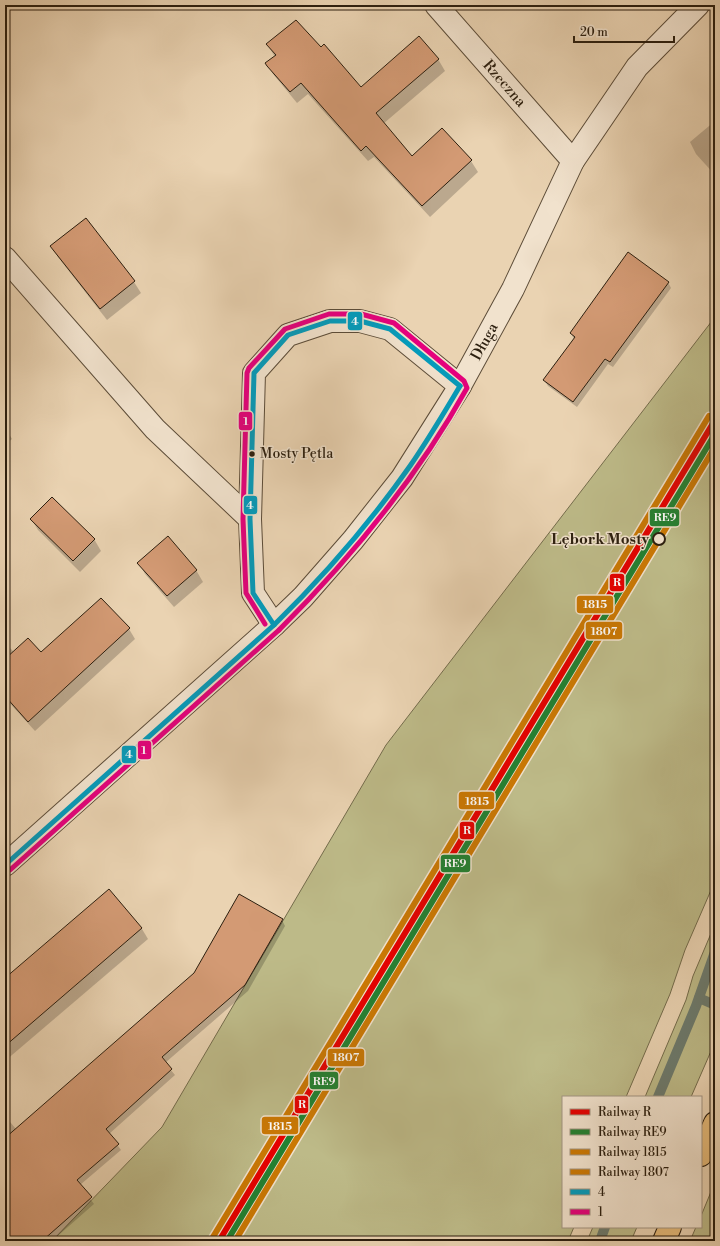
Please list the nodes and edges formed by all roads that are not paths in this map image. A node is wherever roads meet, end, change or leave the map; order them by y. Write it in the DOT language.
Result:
graph roads {
  1 [pos="436,5"];
  2 [pos="698,5"];
  3 [pos="573,161"];
  4 [pos="5,258"];
  5 [pos="460,386"];
  6 [pos="250,519"];
  7 [pos="274,625"];
  8 [pos="5,865"];
  9 [pos="715,1123"];
  10 [pos="702,1153"];
  11 [pos="670,1228"];
  12 [pos="664,1241"];
  1 -- 3 [label="street, Rzeczna"];
  2 -- 3 [label="street, Długa"];
  3 -- 5 [label="street, Długa"];
  4 -- 6 [label="street"];
  5 -- 6 [label="street"];
  5 -- 7 [label="street, Długa"];
  6 -- 7 [label="street"];
  7 -- 8 [label="street, Długa"];
  9 -- 10 [label="highway"];
  11 -- 12 [label="highway"];
}
